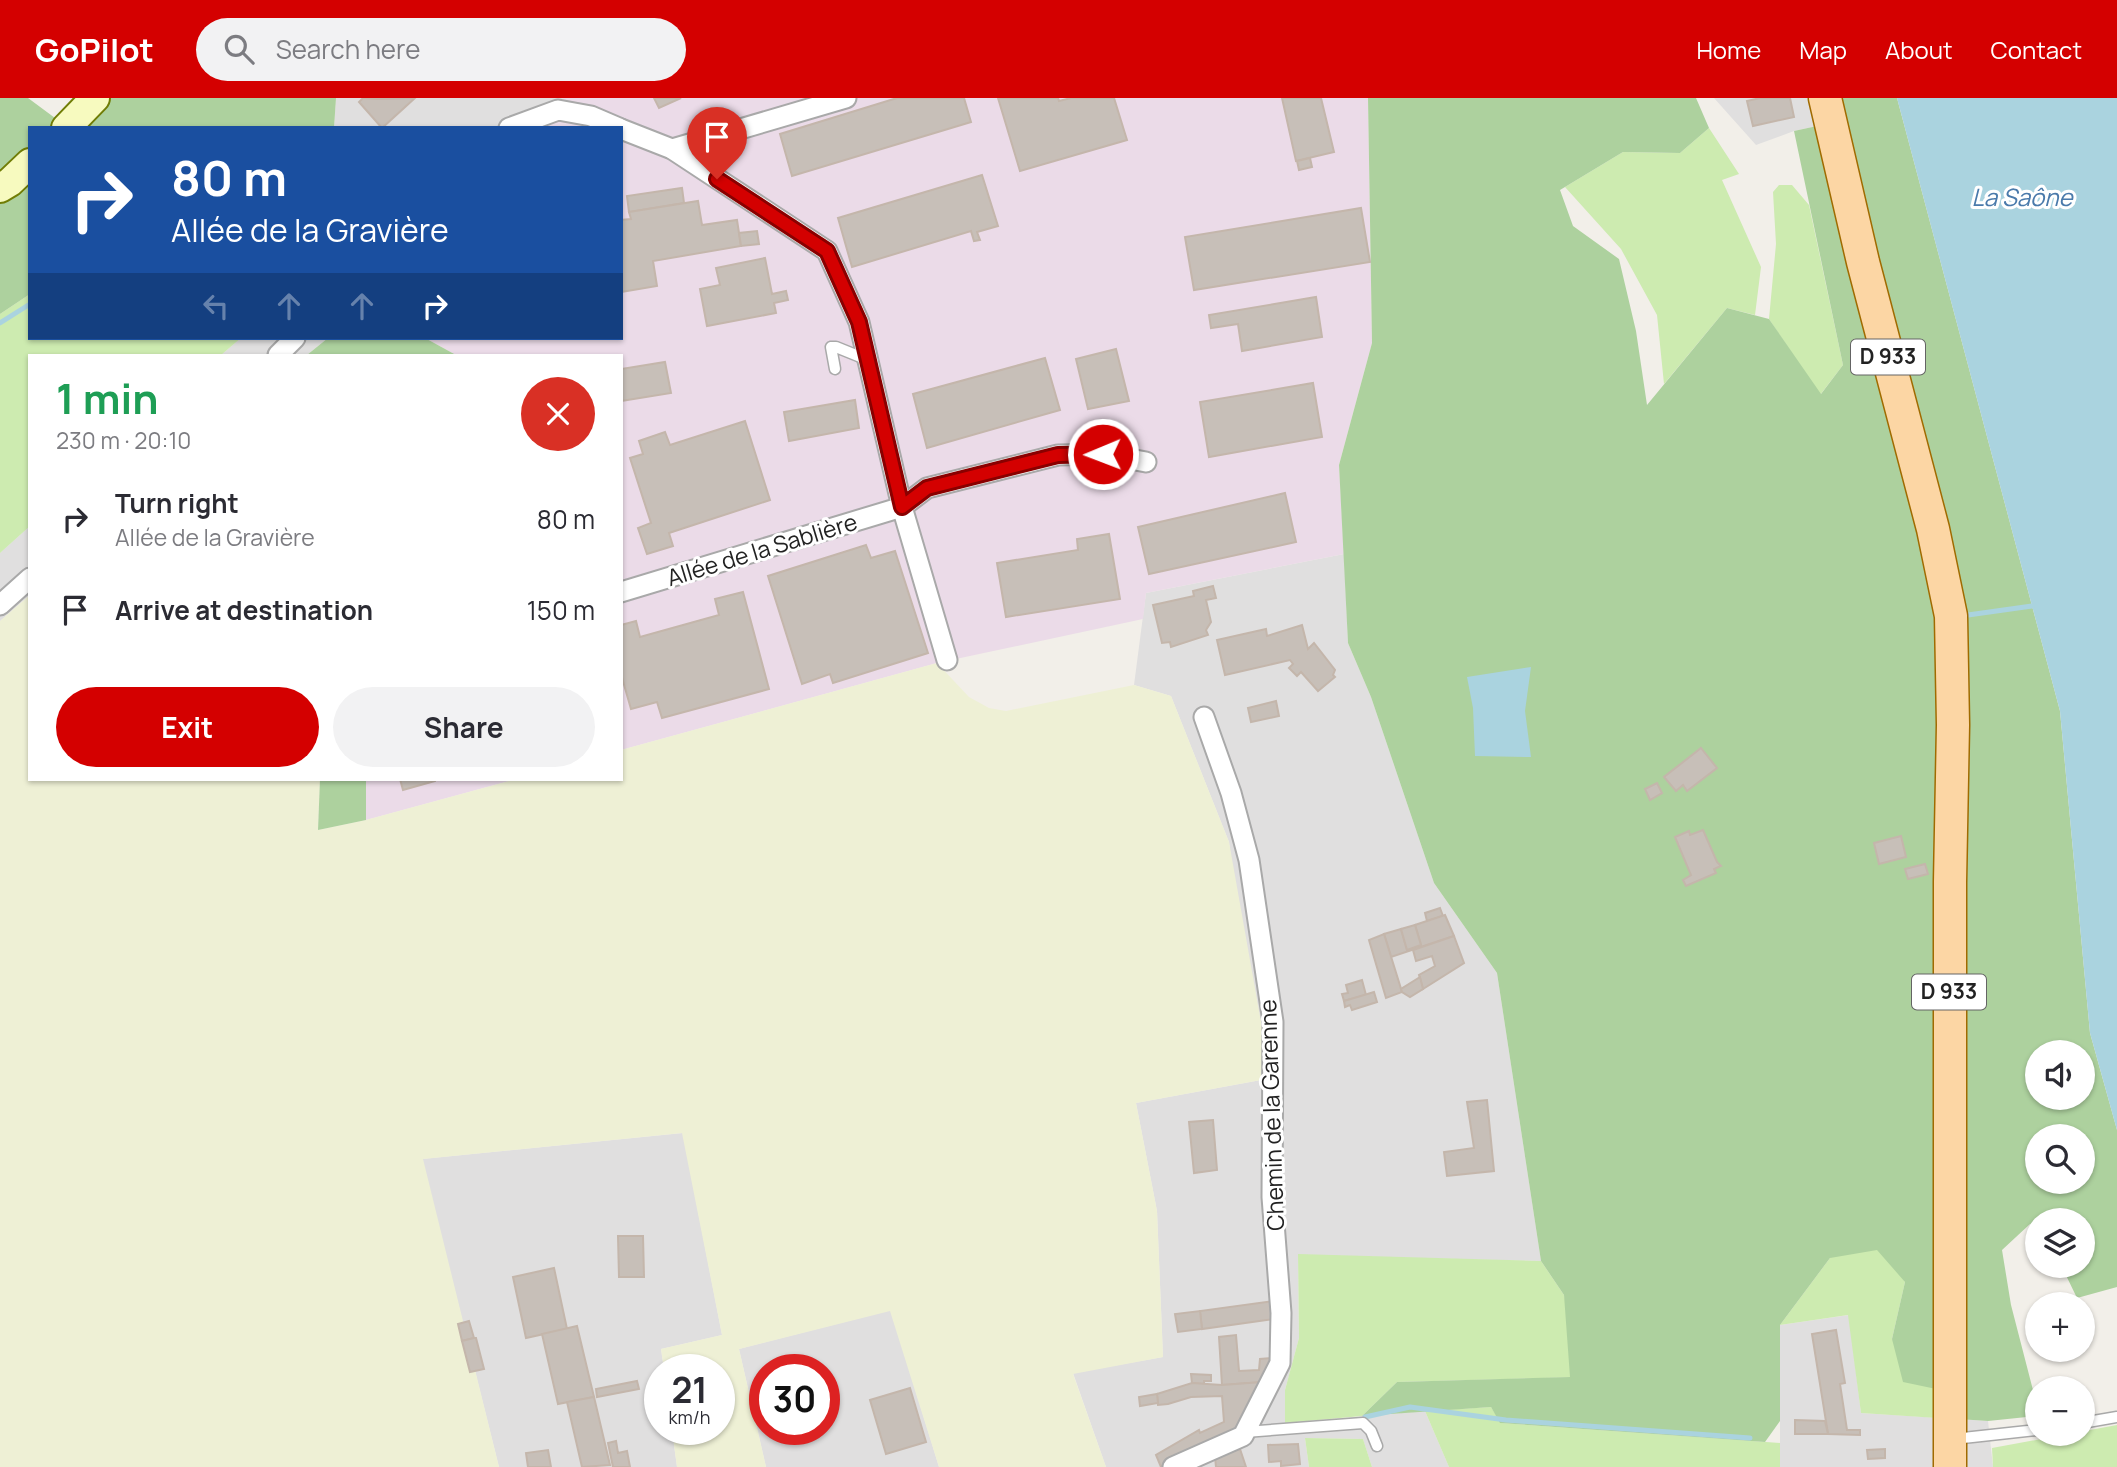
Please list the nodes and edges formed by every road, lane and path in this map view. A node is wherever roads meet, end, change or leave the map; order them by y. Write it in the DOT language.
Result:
graph roads {
  1 [pos="94,98"];
  2 [pos="846,98"];
  3 [pos="1825,98"];
  4 [pos="561,104"];
  5 [pos="68,126"];
  6 [pos="513,126"];
  7 [pos="615,126"];
  8 [pos="623,129"];
  9 [pos="672,149"];
  10 [pos="28,165"];
  11 [pos="0,188"];
  12 [pos="868,360"];
  13 [pos="835,369"];
  14 [pos="1146,462"];
  15 [pos="902,507"];
  16 [pos="28,580"];
  17 [pos="623,591"];
  18 [pos="0,605"];
  19 [pos="947,660"];
  20 [pos="1204,717"];
  21 [pos="2117,1417"];
  22 [pos="2095,1421"];
  23 [pos="1245,1432"];
  24 [pos="2025,1433"];
  25 [pos="1377,1446"];
  26 [pos="1950,1454"];
  27 [pos="1172,1467"];
  1 -- 5 [label="street"];
  2 -- 9 [label="street"];
  3 -- 26 [label="main road, D 933"];
  4 -- 6 [label="street"];
  4 -- 7 [label="street"];
  8 -- 9 [label="street"];
  9 -- 12 [label="street"];
  10 -- 11 [label="street"];
  12 -- 13 [label="lane"];
  12 -- 15 [label="street"];
  14 -- 15 [label="street, Allée de la Sablière"];
  15 -- 17 [label="street, Allée de la Sablière"];
  15 -- 19 [label="street"];
  16 -- 18 [label="street"];
  20 -- 23 [label="street, Chemin de la Garenne"];
  21 -- 22 [label="lane"];
  23 -- 25 [label="lane"];
  23 -- 27 [label="street"];
  24 -- 26 [label="lane"];
}
